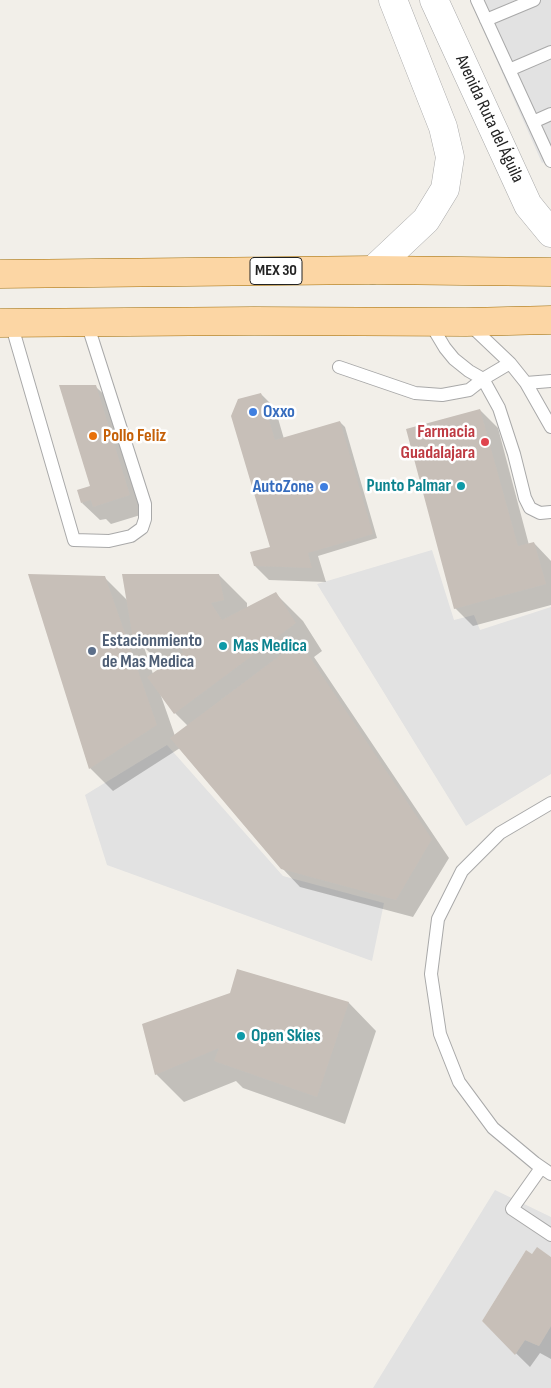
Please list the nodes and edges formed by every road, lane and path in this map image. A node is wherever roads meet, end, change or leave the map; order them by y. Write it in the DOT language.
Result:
graph roads {
  1 [pos="393,0"];
  2 [pos="434,0"];
  3 [pos="477,0"];
  4 [pos="534,0"];
  5 [pos="486,20"];
  6 [pos="551,52"];
  7 [pos="510,70"];
  8 [pos="551,114"];
  9 [pos="533,122"];
  10 [pos="551,161"];
  11 [pos="551,234"];
  12 [pos="372,270"];
  13 [pos="551,272"];
  14 [pos="0,274"];
  15 [pos="551,320"];
  16 [pos="432,322"];
  17 [pos="466,322"];
  18 [pos="6,323"];
  19 [pos="87,323"];
  20 [pos="510,363"];
  21 [pos="339,367"];
  22 [pos="483,379"];
  23 [pos="551,381"];
  24 [pos="526,383"];
  25 [pos="551,427"];
  26 [pos="551,512"];
  27 [pos="551,803"];
  28 [pos="546,1171"];
  29 [pos="551,1235"];
  1 -- 12 [label="street"];
  2 -- 11 [label="street, Avenida Ruta del Águila"];
  3 -- 5 [label="lane"];
  4 -- 5 [label="lane"];
  5 -- 7 [label="lane"];
  6 -- 7 [label="lane"];
  7 -- 9 [label="lane"];
  8 -- 9 [label="lane"];
  9 -- 10 [label="lane"];
  12 -- 13 [label="main road, MEX 30"];
  12 -- 14 [label="main road, MEX 30"];
  15 -- 17 [label="main road"];
  16 -- 17 [label="main road"];
  16 -- 19 [label="main road"];
  16 -- 22 [label="lane"];
  17 -- 20 [label="lane"];
  18 -- 19 [label="main road"];
  18 -- 19 [label="lane"];
  20 -- 22 [label="lane"];
  20 -- 24 [label="lane"];
  21 -- 22 [label="lane"];
  22 -- 26 [label="lane"];
  23 -- 24 [label="lane"];
  24 -- 25 [label="lane"];
  27 -- 28 [label="lane"];
  28 -- 29 [label="lane"];
}
